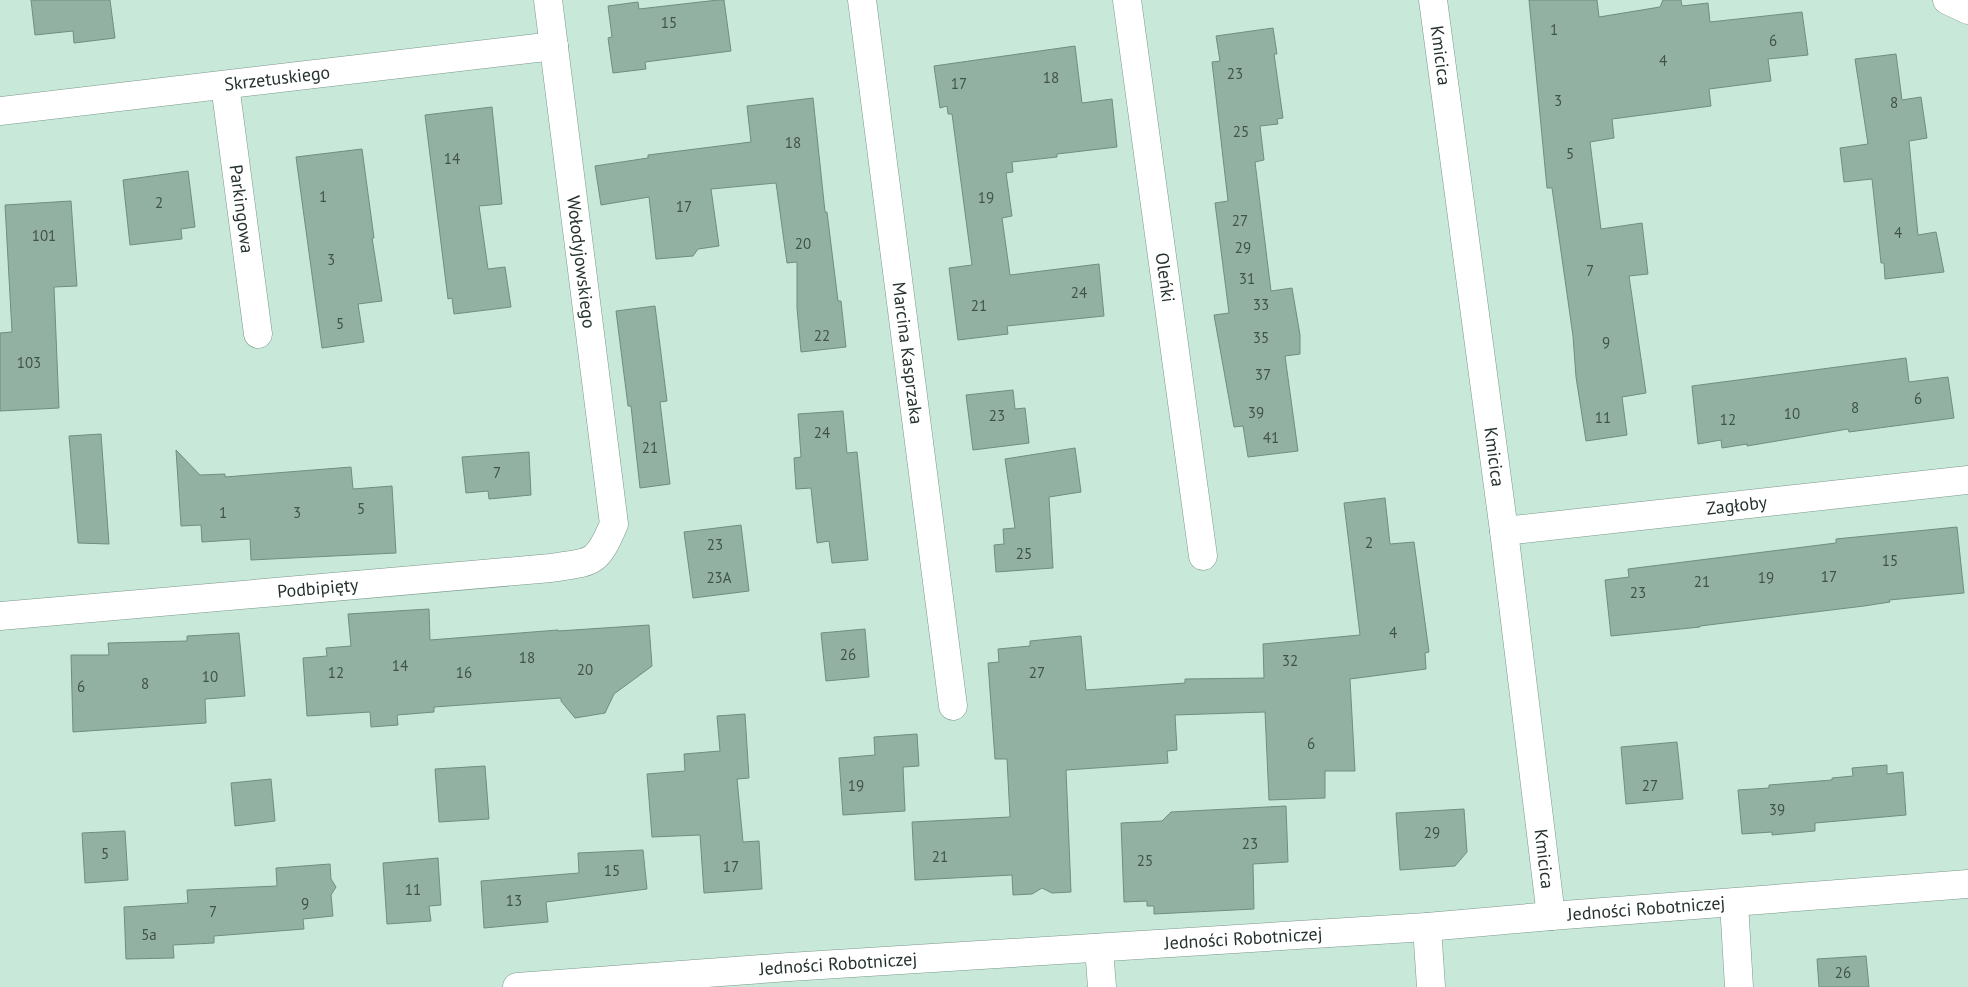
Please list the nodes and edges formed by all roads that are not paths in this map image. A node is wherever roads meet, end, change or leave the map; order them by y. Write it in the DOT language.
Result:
graph roads {
  1 [pos="548,0"];
  2 [pos="862,0"];
  3 [pos="1127,0"];
  4 [pos="1433,0"];
  5 [pos="1947,0"];
  6 [pos="1968,10"];
  7 [pos="554,46"];
  8 [pos="225,84"];
  9 [pos="0,111"];
  10 [pos="258,334"];
  11 [pos="1968,480"];
  12 [pos="614,524"];
  13 [pos="1504,531"];
  14 [pos="1203,556"];
  15 [pos="0,616"];
  16 [pos="953,706"];
  17 [pos="1968,884"];
  18 [pos="1734,903"];
  19 [pos="1551,916"];
  20 [pos="1427,927"];
  21 [pos="1099,948"];
  22 [pos="790,977"];
  23 [pos="517,987"];
  24 [pos="1102,987"];
  25 [pos="1431,987"];
  26 [pos="1739,987"];
  1 -- 7 [label="street, Wołodyjowskiego"];
  2 -- 16 [label="street, Marcina Kasprzaka"];
  3 -- 14 [label="street, Oleńki"];
  4 -- 13 [label="street, Kmicica"];
  5 -- 6 [label="street"];
  7 -- 8 [label="street, Skrzetuskiego"];
  7 -- 12 [label="street, Wołodyjowskiego"];
  8 -- 9 [label="street, Skrzetuskiego"];
  8 -- 10 [label="street, Parkingowa"];
  11 -- 13 [label="street, Zagłoby"];
  12 -- 15 [label="street, Podbipięty"];
  13 -- 19 [label="street, Kmicica"];
  17 -- 18 [label="street, Jedności Robotniczej"];
  18 -- 19 [label="street, Jedności Robotniczej"];
  18 -- 26 [label="street"];
  19 -- 20 [label="street, Jedności Robotniczej"];
  20 -- 21 [label="street, Jedności Robotniczej"];
  20 -- 25 [label="street"];
  21 -- 22 [label="street, Jedności Robotniczej"];
  21 -- 24 [label="street"];
  22 -- 23 [label="street, Jedności Robotniczej"];
}
